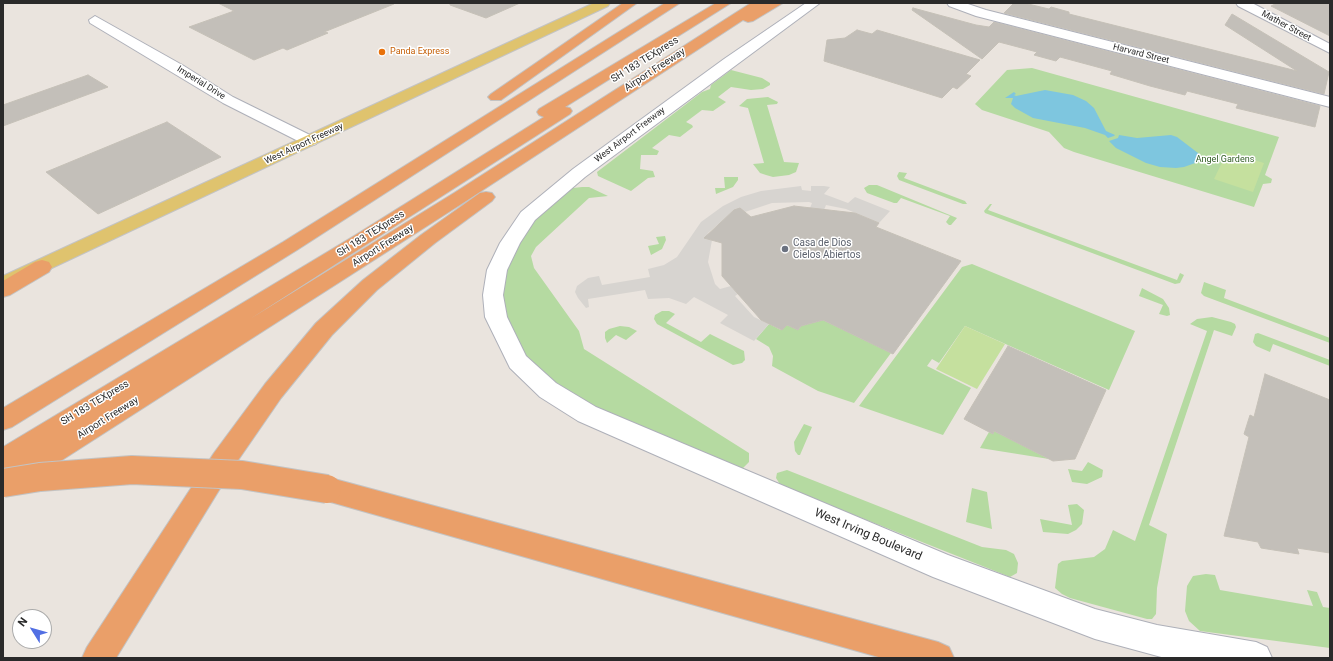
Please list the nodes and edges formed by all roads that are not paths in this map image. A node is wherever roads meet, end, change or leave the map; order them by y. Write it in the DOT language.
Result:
graph roads {
  1 [pos="604,3"];
  2 [pos="631,3"];
  3 [pos="674,3"];
  4 [pos="706,3"];
  5 [pos="725,3"];
  6 [pos="737,3"];
  7 [pos="760,3"];
  8 [pos="777,3"];
  9 [pos="814,3"];
  10 [pos="953,3"];
  11 [pos="1242,3"];
  12 [pos="94,20"];
  13 [pos="711,33"];
  14 [pos="1330,49"];
  15 [pos="582,89"];
  16 [pos="1330,102"];
  17 [pos="578,121"];
  18 [pos="310,141"];
  19 [pos="290,246"];
  20 [pos="42,267"];
  21 [pos="3,284"];
  22 [pos="3,290"];
  23 [pos="510,348"];
  24 [pos="3,420"];
  25 [pos="3,443"];
  26 [pos="3,460"];
  27 [pos="3,483"];
  28 [pos="98,658"];
  29 [pos="938,658"];
  30 [pos="1256,658"];
  1 -- 18 [label="main road, West Airport Freeway"];
  2 -- 19 [label="highway"];
  3 -- 19 [label="highway"];
  4 -- 15 [label="highway"];
  5 -- 15 [label="highway, SH 183 TEXpress"];
  6 -- 26 [label="highway, SH 183 TEXpress"];
  7 -- 13 [label="highway, Airport Freeway"];
  8 -- 13 [label="highway"];
  9 -- 23 [label="street, West Airport Freeway"];
  10 -- 16 [label="street, Harvard Street"];
  11 -- 14 [label="street, Mather Street"];
  12 -- 18 [label="street, Imperial Drive"];
  13 -- 17 [label="highway, Airport Freeway"];
  15 -- 25 [label="highway, SH 183 TEXpress"];
  17 -- 27 [label="highway, Airport Freeway"];
  17 -- 28 [label="highway"];
  18 -- 20 [label="main road, West Airport Freeway"];
  19 -- 24 [label="highway"];
  20 -- 21 [label="main road, West Airport Freeway"];
  20 -- 22 [label="highway"];
  23 -- 30 [label="street, West Irving Boulevard"];
  27 -- 29 [label="highway, bridge"];
}
